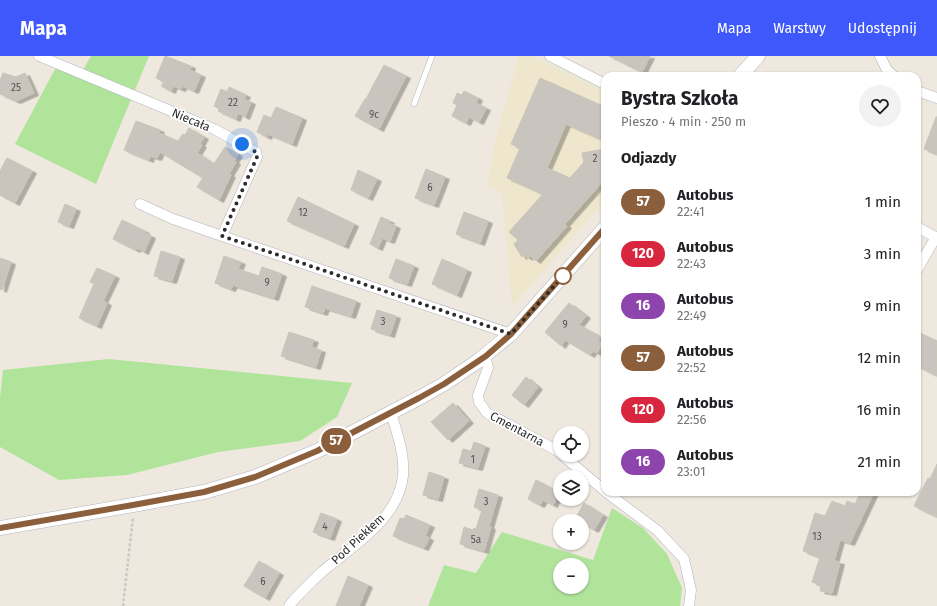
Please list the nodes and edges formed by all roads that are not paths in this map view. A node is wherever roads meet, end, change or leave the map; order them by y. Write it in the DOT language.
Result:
graph roads {
  1 [pos="39,56"];
  2 [pos="432,56"];
  3 [pos="550,56"];
  4 [pos="758,56"];
  5 [pos="880,56"];
  6 [pos="744,72"];
  7 [pos="889,72"];
  8 [pos="601,82"];
  9 [pos="921,92"];
  10 [pos="937,98"];
  11 [pos="414,104"];
  12 [pos="140,204"];
  13 [pos="921,229"];
  14 [pos="601,233"];
  15 [pos="222,236"];
  16 [pos="936,238"];
  17 [pos="921,263"];
  18 [pos="511,334"];
  19 [pos="486,356"];
  20 [pos="391,413"];
  21 [pos="553,450"];
  22 [pos="570,462"];
  23 [pos="601,489"];
  24 [pos="610,496"];
  25 [pos="2,526"];
  26 [pos="289,606"];
  27 [pos="689,606"];
  1 -- 15 [label="street, Niecała"];
  2 -- 11 [label="lane"];
  3 -- 8 [label="street"];
  4 -- 6 [label="main road"];
  5 -- 7 [label="street"];
  9 -- 10 [label="street"];
  12 -- 15 [label="street"];
  13 -- 16 [label="street"];
  14 -- 18 [label="main road"];
  15 -- 18 [label="street"];
  16 -- 17 [label="street"];
  18 -- 19 [label="main road"];
  19 -- 20 [label="main road"];
  19 -- 21 [label="street, Cmentarna"];
  20 -- 25 [label="main road"];
  20 -- 26 [label="street, Pod Piekłem"];
  22 -- 23 [label="street, Cmentarna"];
  24 -- 27 [label="street, Cmentarna"];
}
